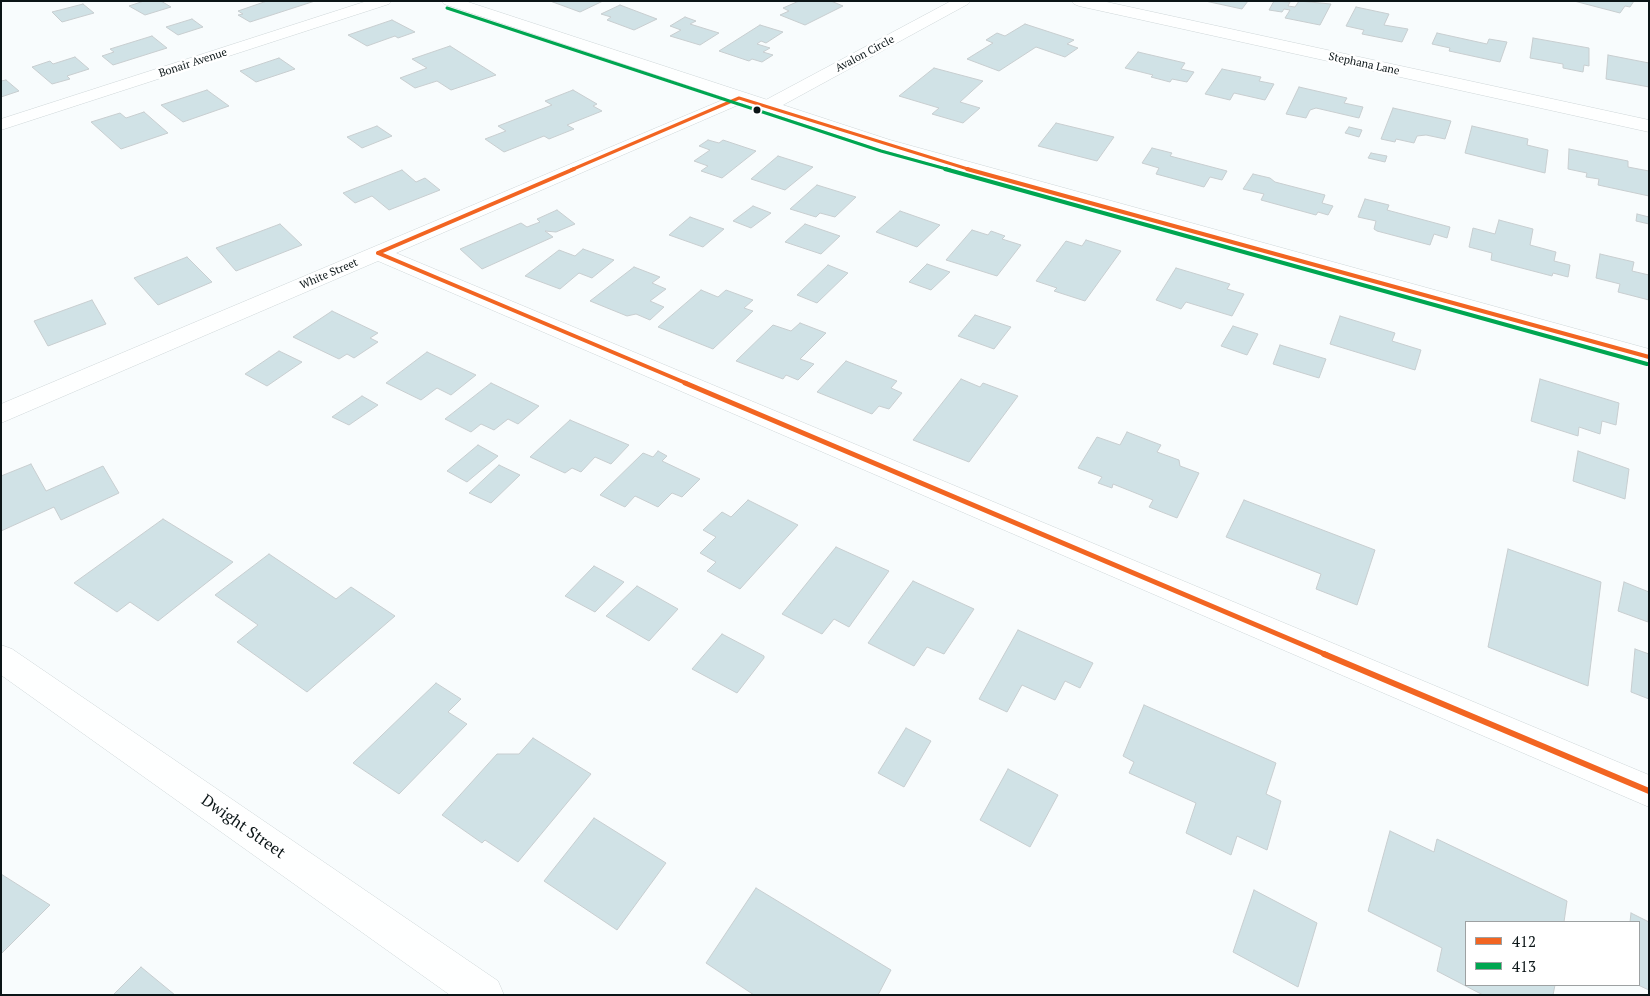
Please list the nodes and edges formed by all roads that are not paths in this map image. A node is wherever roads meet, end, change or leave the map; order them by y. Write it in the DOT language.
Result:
graph roads {
  1 [pos="384,1"];
  2 [pos="449,1"];
  3 [pos="963,1"];
  4 [pos="1079,1"];
  5 [pos="739,98"];
  6 [pos="766,107"];
  7 [pos="1,125"];
  8 [pos="1649,126"];
  9 [pos="378,253"];
  10 [pos="1649,358"];
  11 [pos="1,414"];
  12 [pos="1,658"];
  13 [pos="1649,791"];
  14 [pos="484,995"];
  1 -- 7 [label="street, Bonair Avenue"];
  2 -- 5 [label="street"];
  3 -- 6 [label="street, Avalon Circle"];
  4 -- 8 [label="street, Stephana Lane"];
  5 -- 6 [label="street"];
  5 -- 9 [label="street, White Street"];
  6 -- 10 [label="street"];
  9 -- 11 [label="street, White Street"];
  9 -- 13 [label="street"];
  12 -- 14 [label="street, Dwight Street"];
}
